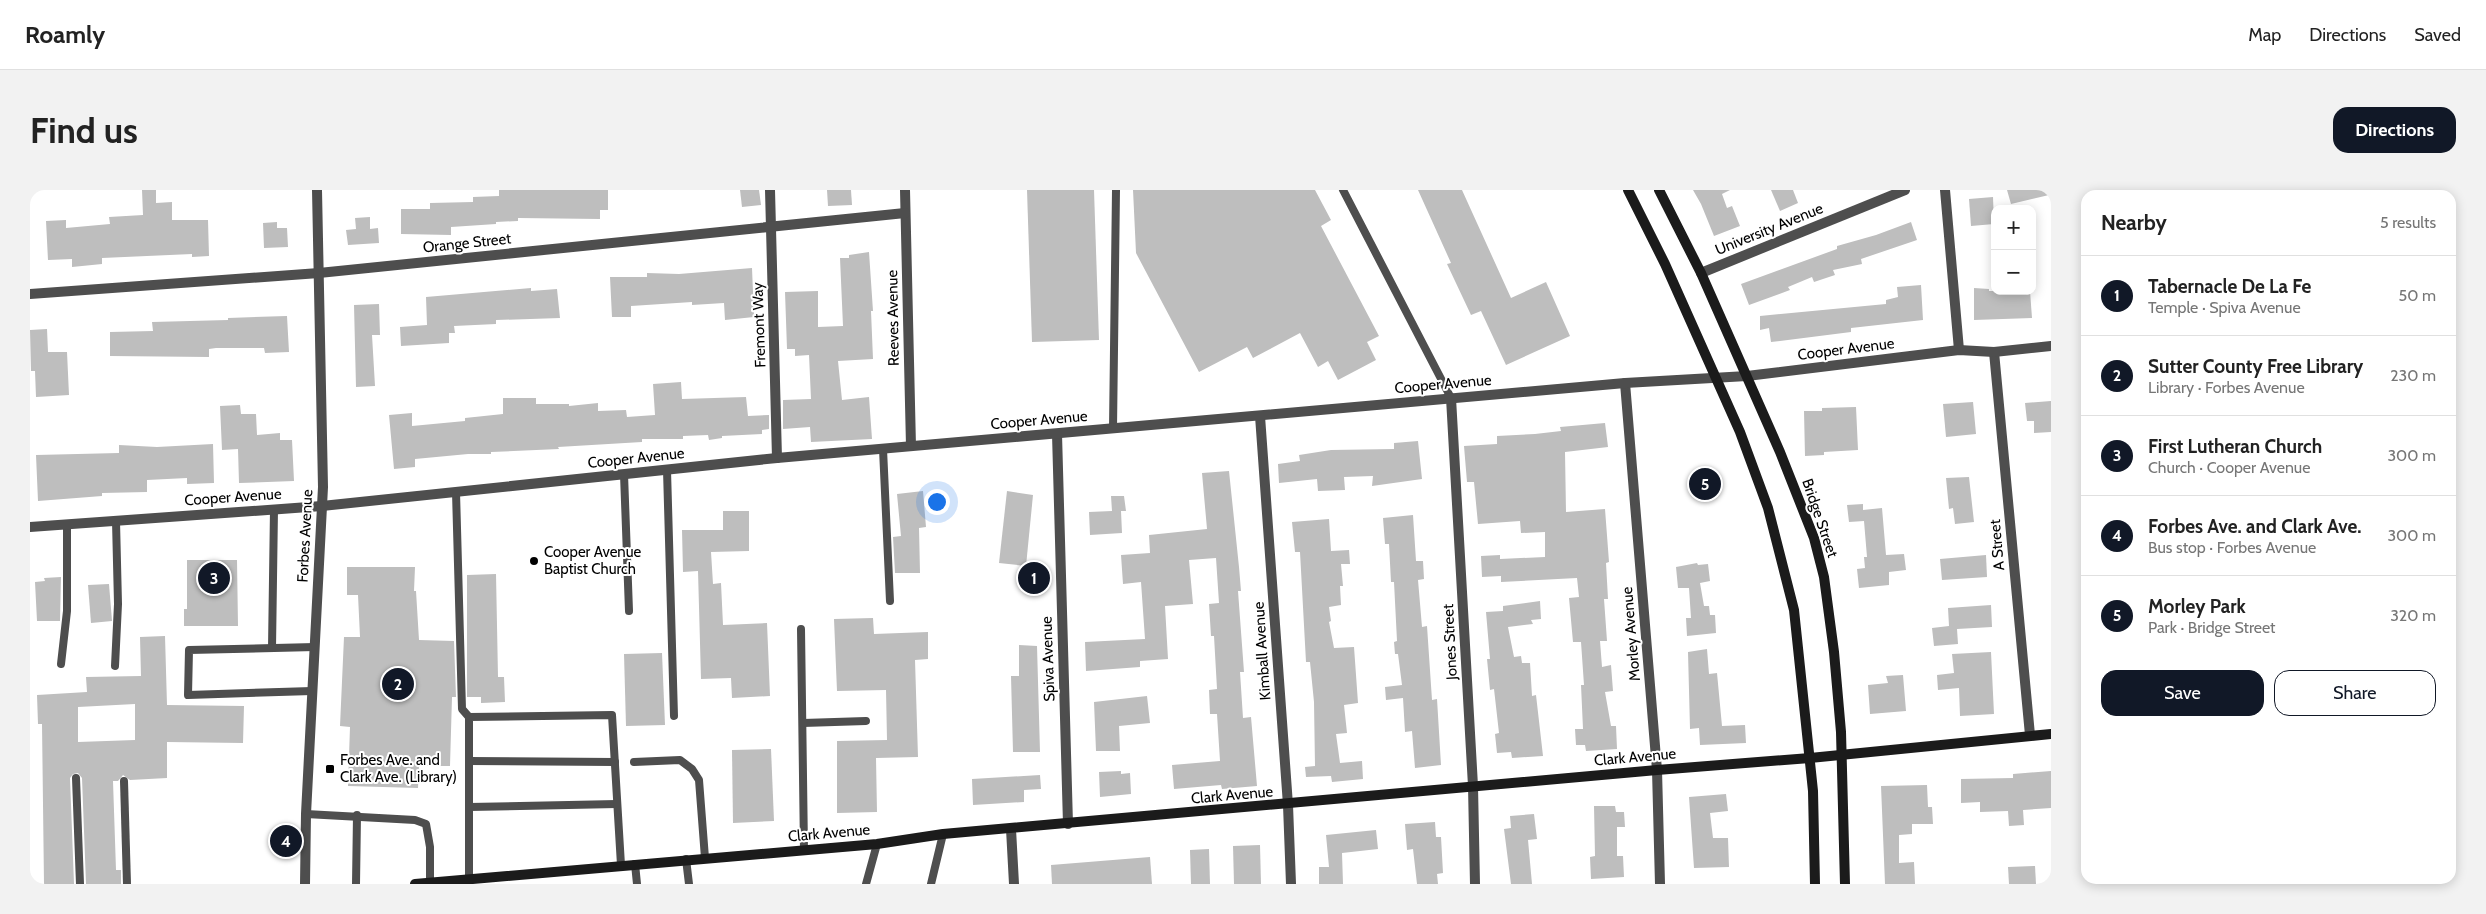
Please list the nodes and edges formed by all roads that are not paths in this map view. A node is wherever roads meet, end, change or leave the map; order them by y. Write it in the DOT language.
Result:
graph roads {
  1 [pos="317,190"];
  2 [pos="770,190"];
  3 [pos="905,190"];
  4 [pos="1116,190"];
  5 [pos="1343,190"];
  6 [pos="1628,190"];
  7 [pos="1659,190"];
  8 [pos="1905,190"];
  9 [pos="1945,190"];
  10 [pos="905,213"];
  11 [pos="771,227"];
  12 [pos="319,273"];
  13 [pos="1701,273"];
  14 [pos="30,294"];
  15 [pos="2051,346"];
  16 [pos="1960,350"];
  17 [pos="1994,352"];
  18 [pos="1747,376"];
  19 [pos="1716,378"];
  20 [pos="1625,383"];
  21 [pos="1451,398"];
  22 [pos="1260,416"];
  23 [pos="1114,429"];
  24 [pos="1057,434"];
  25 [pos="911,446"];
  26 [pos="883,449"];
  27 [pos="777,458"];
  28 [pos="667,470"];
  29 [pos="624,474"];
  30 [pos="456,492"];
  31 [pos="322,506"];
  32 [pos="274,509"];
  33 [pos="116,521"];
  34 [pos="66,525"];
  35 [pos="30,527"];
  36 [pos="890,601"];
  37 [pos="629,611"];
  38 [pos="801,629"];
  39 [pos="314,646"];
  40 [pos="272,648"];
  41 [pos="61,664"];
  42 [pos="115,666"];
  43 [pos="312,691"];
  44 [pos="674,716"];
  45 [pos="468,717"];
  46 [pos="866,721"];
  47 [pos="803,723"];
  48 [pos="2051,734"];
  49 [pos="2030,735"];
  50 [pos="1841,754"];
  51 [pos="1810,758"];
  52 [pos="469,761"];
  53 [pos="615,762"];
  54 [pos="634,762"];
  55 [pos="1657,770"];
  56 [pos="76,778"];
  57 [pos="124,781"];
  58 [pos="1473,786"];
  59 [pos="618,804"];
  60 [pos="1288,805"];
  61 [pos="469,807"];
  62 [pos="306,814"];
  63 [pos="357,815"];
  64 [pos="1068,824"];
  65 [pos="1011,829"];
  66 [pos="943,834"];
  67 [pos="877,844"];
  68 [pos="804,850"];
  69 [pos="705,858"];
  70 [pos="686,859"];
  71 [pos="636,864"];
  72 [pos="622,865"];
  73 [pos="469,879"];
  74 [pos="430,883"];
  75 [pos="80,884"];
  76 [pos="127,884"];
  77 [pos="305,884"];
  78 [pos="356,884"];
  79 [pos="415,884"];
  80 [pos="637,884"];
  81 [pos="689,884"];
  82 [pos="866,884"];
  83 [pos="931,884"];
  84 [pos="1014,884"];
  85 [pos="1291,884"];
  86 [pos="1476,884"];
  87 [pos="1660,884"];
  88 [pos="1815,884"];
  89 [pos="1845,884"];
  1 -- 12 [label="street, Forbes Avenue"];
  2 -- 11 [label="street, Fremont Way"];
  3 -- 10 [label="street, Reeves Avenue"];
  4 -- 23 [label="lane"];
  5 -- 21 [label="lane"];
  6 -- 19 [label="street"];
  7 -- 13 [label="street, Bridge Street"];
  8 -- 13 [label="street, University Avenue"];
  9 -- 16 [label="street"];
  10 -- 11 [label="street, Orange Street"];
  10 -- 25 [label="street, Reeves Avenue"];
  11 -- 12 [label="street, Orange Street"];
  11 -- 27 [label="street, Fremont Way"];
  12 -- 14 [label="street, Orange Street"];
  12 -- 31 [label="street, Forbes Avenue"];
  13 -- 18 [label="street, Bridge Street"];
  15 -- 17 [label="street, Cooper Avenue"];
  16 -- 17 [label="street, Cooper Avenue"];
  16 -- 18 [label="street, Cooper Avenue"];
  17 -- 49 [label="street, A Street"];
  18 -- 19 [label="street, Cooper Avenue"];
  18 -- 50 [label="street, Bridge Street"];
  19 -- 20 [label="street, Cooper Avenue"];
  19 -- 51 [label="street"];
  20 -- 21 [label="street, Cooper Avenue"];
  20 -- 55 [label="street, Morley Avenue"];
  21 -- 22 [label="street, Cooper Avenue"];
  21 -- 58 [label="street, Jones Street"];
  22 -- 23 [label="street, Cooper Avenue"];
  22 -- 60 [label="street, Kimball Avenue"];
  23 -- 24 [label="street, Cooper Avenue"];
  24 -- 25 [label="street, Cooper Avenue"];
  24 -- 64 [label="street, Spiva Avenue"];
  25 -- 26 [label="street, Cooper Avenue"];
  26 -- 27 [label="street, Cooper Avenue"];
  26 -- 36 [label="lane"];
  27 -- 28 [label="street, Cooper Avenue"];
  28 -- 29 [label="street, Cooper Avenue"];
  28 -- 44 [label="lane"];
  29 -- 30 [label="street, Cooper Avenue"];
  29 -- 37 [label="lane"];
  30 -- 31 [label="street, Cooper Avenue"];
  30 -- 45 [label="lane"];
  31 -- 32 [label="street, Cooper Avenue"];
  31 -- 39 [label="street, Forbes Avenue"];
  32 -- 33 [label="street, Cooper Avenue"];
  32 -- 40 [label="lane"];
  33 -- 34 [label="street, Cooper Avenue"];
  33 -- 42 [label="lane"];
  34 -- 35 [label="street, Cooper Avenue"];
  34 -- 41 [label="lane"];
  38 -- 47 [label="lane"];
  39 -- 40 [label="lane"];
  39 -- 43 [label="street, Forbes Avenue"];
  40 -- 43 [label="lane"];
  43 -- 62 [label="street, Forbes Avenue"];
  45 -- 52 [label="lane"];
  45 -- 53 [label="lane"];
  46 -- 47 [label="lane"];
  47 -- 68 [label="lane"];
  48 -- 49 [label="street, Clark Avenue"];
  49 -- 50 [label="street, Clark Avenue"];
  50 -- 51 [label="street, Clark Avenue"];
  50 -- 89 [label="street, Bridge Street"];
  51 -- 55 [label="street, Clark Avenue"];
  51 -- 88 [label="street"];
  52 -- 53 [label="lane"];
  52 -- 61 [label="lane"];
  53 -- 59 [label="lane"];
  54 -- 69 [label="lane"];
  55 -- 58 [label="street, Clark Avenue"];
  55 -- 87 [label="street, Morley Avenue"];
  56 -- 75 [label="lane"];
  57 -- 76 [label="lane"];
  58 -- 60 [label="street, Clark Avenue"];
  58 -- 86 [label="street, Jones Street"];
  59 -- 61 [label="lane"];
  59 -- 72 [label="lane"];
  60 -- 64 [label="street, Clark Avenue"];
  60 -- 85 [label="street, Kimball Avenue"];
  61 -- 73 [label="lane"];
  62 -- 63 [label="lane"];
  62 -- 77 [label="street, Forbes Avenue"];
  63 -- 74 [label="lane"];
  63 -- 78 [label="lane"];
  64 -- 65 [label="street, Clark Avenue"];
  65 -- 66 [label="street, Clark Avenue"];
  65 -- 84 [label="street"];
  66 -- 67 [label="street, Clark Avenue"];
  66 -- 83 [label="lane"];
  67 -- 68 [label="street, Clark Avenue"];
  67 -- 82 [label="lane"];
  68 -- 69 [label="street, Clark Avenue"];
  69 -- 70 [label="street, Clark Avenue"];
  70 -- 71 [label="street, Clark Avenue"];
  70 -- 81 [label="lane"];
  71 -- 72 [label="street, Clark Avenue"];
  71 -- 80 [label="lane"];
  72 -- 73 [label="street, Clark Avenue"];
  73 -- 74 [label="street, Clark Avenue"];
  74 -- 79 [label="street, Clark Avenue"];
}
